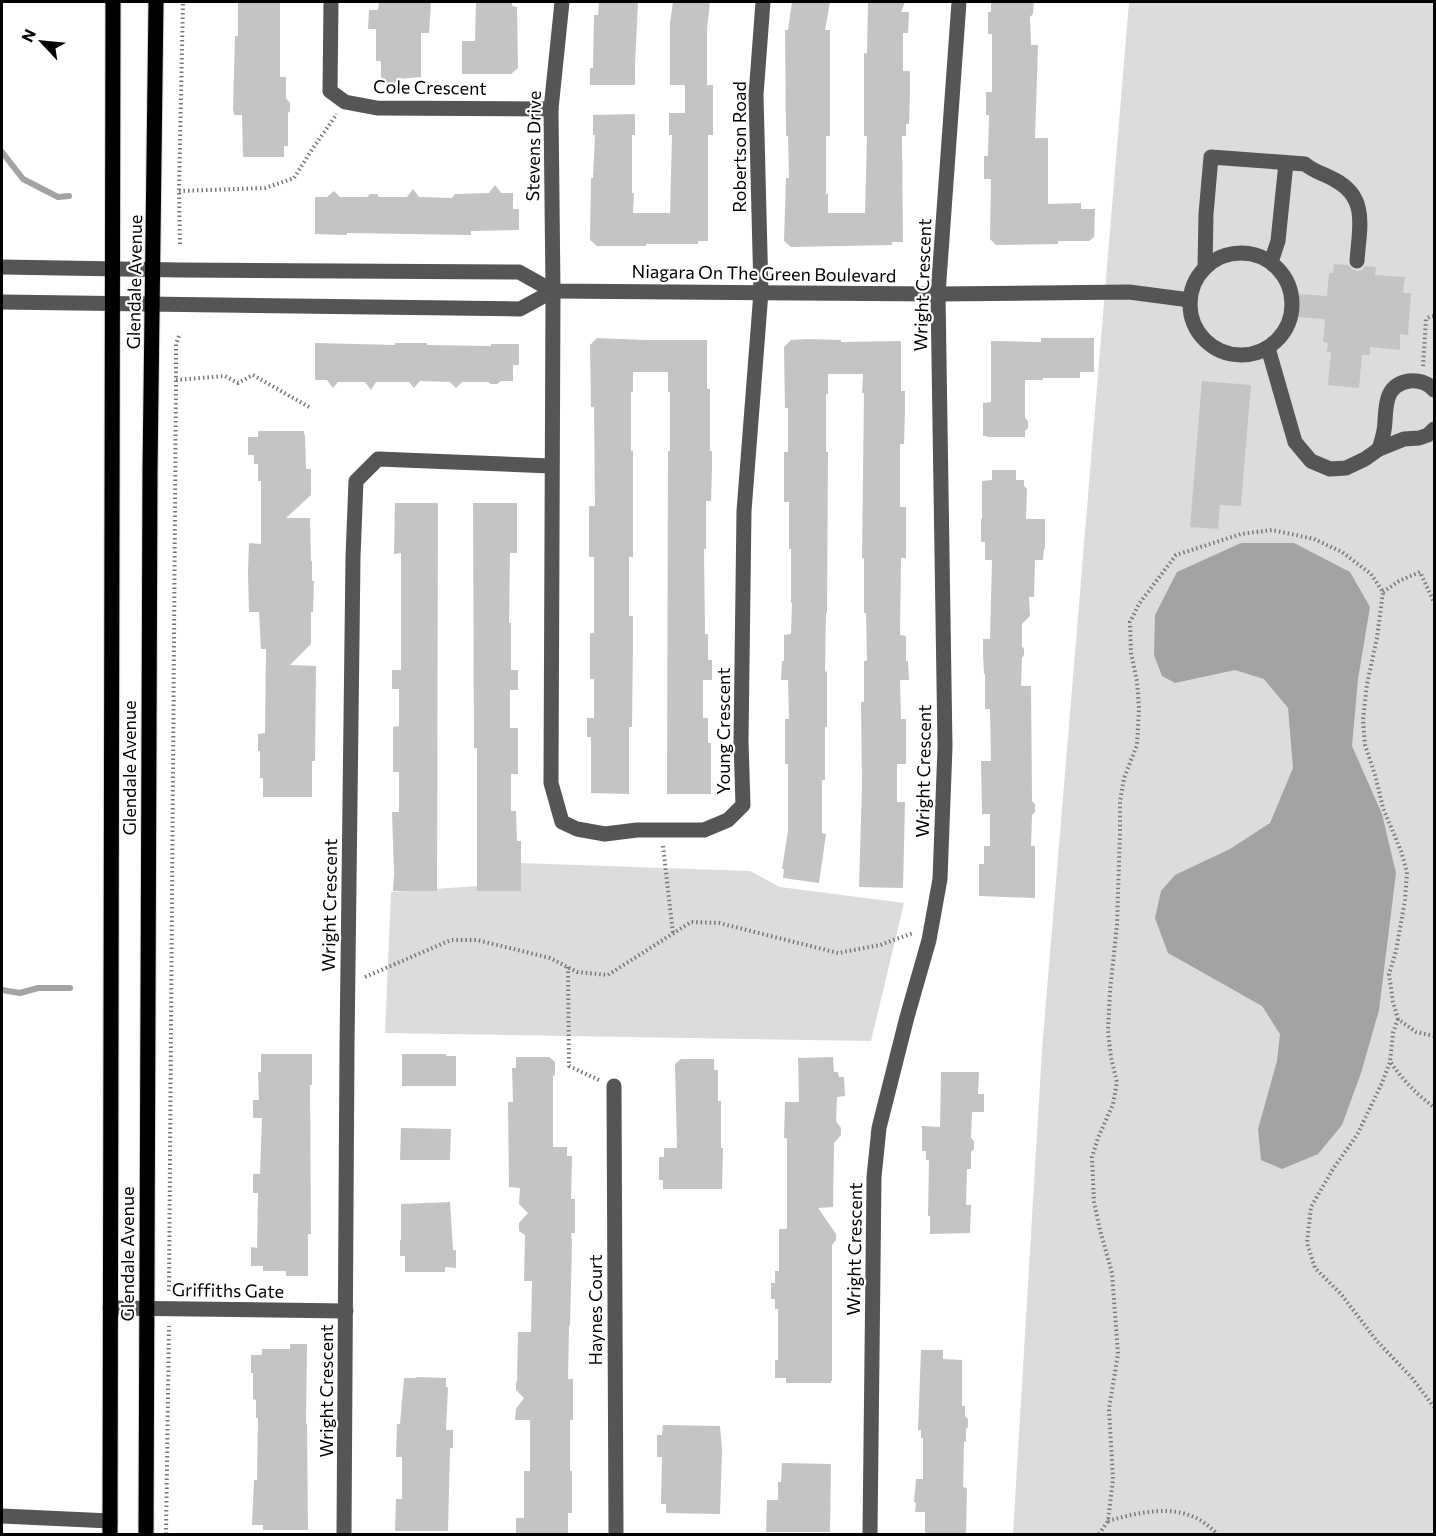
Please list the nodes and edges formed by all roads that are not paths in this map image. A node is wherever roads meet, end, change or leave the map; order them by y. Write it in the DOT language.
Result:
graph roads {
  1 [pos="113,2"];
  2 [pos="156,2"];
  3 [pos="331,2"];
  4 [pos="562,2"];
  5 [pos="763,2"];
  6 [pos="959,2"];
  7 [pos="551,109"];
  8 [pos="1286,163"];
  9 [pos="1357,261"];
  10 [pos="1271,262"];
  11 [pos="2,267"];
  12 [pos="1205,268"];
  13 [pos="112,269"];
  14 [pos="153,270"];
  15 [pos="553,291"];
  16 [pos="761,292"];
  17 [pos="938,294"];
  18 [pos="1190,300"];
  19 [pos="2,302"];
  20 [pos="112,304"];
  21 [pos="153,304"];
  22 [pos="1268,348"];
  23 [pos="1428,386"];
  24 [pos="1434,429"];
  25 [pos="1380,449"];
  26 [pos="551,466"];
  27 [pos="614,1086"];
  28 [pos="110,1308"];
  29 [pos="146,1309"];
  30 [pos="346,1311"];
  31 [pos="2,1516"];
  32 [pos="110,1528"];
  33 [pos="146,1534"];
  34 [pos="344,1534"];
  35 [pos="616,1534"];
  36 [pos="870,1534"];
  1 -- 13 [label="main road, Glendale Avenue"];
  2 -- 14 [label="main road, Glendale Avenue"];
  3 -- 7 [label="street, Cole Crescent"];
  4 -- 7 [label="street, Stevens Drive"];
  5 -- 16 [label="street, Robertson Road"];
  6 -- 17 [label="street, Wright Crescent"];
  7 -- 15 [label="street, Stevens Drive"];
  8 -- 9 [label="street"];
  8 -- 10 [label="street"];
  8 -- 12 [label="street"];
  10 -- 12 [label="street"];
  10 -- 22 [label="street"];
  11 -- 13 [label="street, Niagara On The Green Boulevard"];
  12 -- 18 [label="street"];
  13 -- 14 [label="street, Niagara On The Green Boulevard"];
  13 -- 20 [label="main road, Glendale Avenue"];
  14 -- 15 [label="street, Niagara On The Green Boulevard"];
  14 -- 21 [label="main road, Glendale Avenue"];
  15 -- 16 [label="street, Niagara On The Green Boulevard"];
  15 -- 21 [label="street, Niagara On The Green Boulevard"];
  15 -- 26 [label="street, Young Crescent"];
  16 -- 17 [label="street, Niagara On The Green Boulevard"];
  16 -- 26 [label="street, Young Crescent"];
  17 -- 18 [label="street, Niagara On The Green Boulevard"];
  17 -- 36 [label="street, Wright Crescent"];
  18 -- 22 [label="street"];
  19 -- 20 [label="street, Niagara On The Green Boulevard"];
  20 -- 21 [label="street, Niagara On The Green Boulevard"];
  20 -- 28 [label="main road, Glendale Avenue"];
  21 -- 29 [label="main road, Glendale Avenue"];
  22 -- 25 [label="street"];
  23 -- 25 [label="street"];
  24 -- 25 [label="street"];
  26 -- 30 [label="street, Wright Crescent"];
  27 -- 35 [label="street, Haynes Court"];
  28 -- 29 [label="street, Griffiths Gate"];
  28 -- 32 [label="main road, Glendale Avenue"];
  29 -- 30 [label="street, Griffiths Gate"];
  29 -- 33 [label="main road, Glendale Avenue"];
  30 -- 34 [label="street, Wright Crescent"];
  31 -- 32 [label="street"];
}
